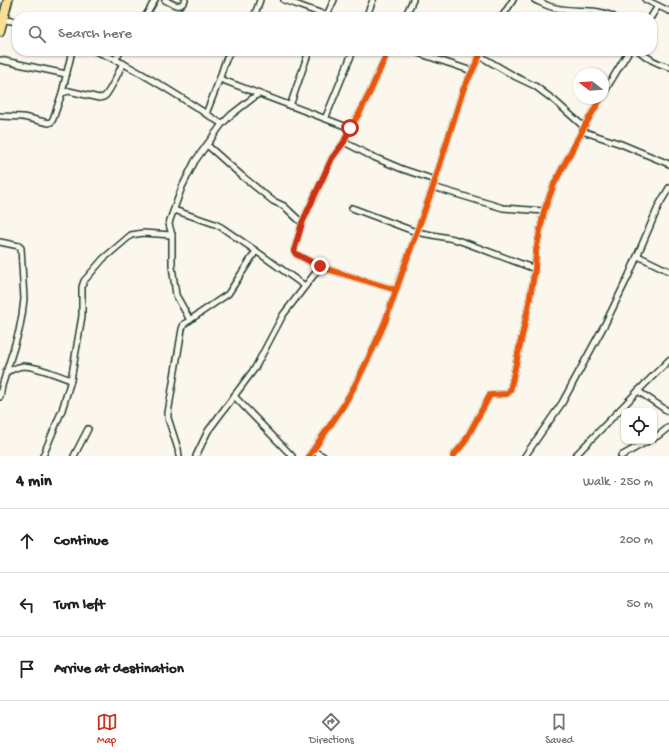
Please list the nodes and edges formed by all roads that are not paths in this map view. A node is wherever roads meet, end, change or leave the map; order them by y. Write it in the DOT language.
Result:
graph roads {
  1 [pos="8,0"];
  2 [pos="156,0"];
  3 [pos="165,0"];
  4 [pos="185,0"];
  5 [pos="260,0"];
  6 [pos="284,0"];
  7 [pos="334,0"];
  8 [pos="373,0"];
  9 [pos="413,0"];
  10 [pos="513,0"];
  11 [pos="535,0"];
  12 [pos="646,0"];
  13 [pos="658,6"];
  14 [pos="669,11"];
  15 [pos="148,12"];
  16 [pos="256,12"];
  17 [pos="315,12"];
  18 [pos="330,12"];
  19 [pos="368,12"];
  20 [pos="407,12"];
  21 [pos="505,12"];
  22 [pos="598,12"];
  23 [pos="654,12"];
  24 [pos="1,19"];
  25 [pos="12,21"];
  26 [pos="0,31"];
  27 [pos="71,56"];
  28 [pos="106,56"];
  29 [pos="118,56"];
  30 [pos="228,56"];
  31 [pos="307,56"];
  32 [pos="351,56"];
  33 [pos="386,56"];
  34 [pos="427,56"];
  35 [pos="480,56"];
  36 [pos="484,56"];
  37 [pos="626,56"];
  38 [pos="645,56"];
  39 [pos="0,60"];
  40 [pos="115,60"];
  41 [pos="123,63"];
  42 [pos="669,68"];
  43 [pos="472,71"];
  44 [pos="66,74"];
  45 [pos="220,78"];
  46 [pos="609,84"];
  47 [pos="62,93"];
  48 [pos="258,94"];
  49 [pos="598,104"];
  50 [pos="290,106"];
  51 [pos="206,114"];
  52 [pos="0,116"];
  53 [pos="325,119"];
  54 [pos="222,124"];
  55 [pos="350,128"];
  56 [pos="583,129"];
  57 [pos="344,142"];
  58 [pos="207,145"];
  59 [pos="669,164"];
  60 [pos="435,180"];
  61 [pos="433,187"];
  62 [pos="669,188"];
  63 [pos="352,208"];
  64 [pos="174,210"];
  65 [pos="544,211"];
  66 [pos="302,223"];
  67 [pos="416,232"];
  68 [pos="172,235"];
  69 [pos="0,242"];
  70 [pos="256,251"];
  71 [pos="638,256"];
  72 [pos="320,266"];
  73 [pos="535,269"];
  74 [pos="669,271"];
  75 [pos="305,286"];
  76 [pos="396,290"];
  77 [pos="190,320"];
  78 [pos="669,360"];
  79 [pos="6,372"];
  80 [pos="71,380"];
  81 [pos="638,391"];
  82 [pos="234,396"];
  83 [pos="0,397"];
  84 [pos="669,412"];
  85 [pos="669,427"];
  86 [pos="88,429"];
  87 [pos="657,436"];
  88 [pos="643,444"];
  89 [pos="313,451"];
  90 [pos="43,456"];
  91 [pos="74,456"];
  92 [pos="179,456"];
  93 [pos="196,456"];
  94 [pos="292,456"];
  95 [pos="309,456"];
  96 [pos="323,456"];
  97 [pos="453,456"];
  98 [pos="524,456"];
  99 [pos="575,456"];
  100 [pos="621,456"];
  1 -- 24 [label="main road"];
  2 -- 15 [label="street"];
  3 -- 4 [label="street"];
  5 -- 16 [label="street"];
  6 -- 17 [label="street"];
  7 -- 18 [label="street"];
  8 -- 19 [label="street"];
  9 -- 20 [label="street"];
  10 -- 21 [label="street"];
  11 -- 22 [label="street"];
  12 -- 13 [label="street"];
  13 -- 14 [label="street"];
  13 -- 23 [label="street"];
  24 -- 25 [label="street"];
  24 -- 26 [label="main road"];
  27 -- 44 [label="street"];
  28 -- 40 [label="street"];
  29 -- 40 [label="street"];
  30 -- 45 [label="street"];
  31 -- 50 [label="street"];
  32 -- 53 [label="street"];
  33 -- 55 [label="street"];
  34 -- 43 [label="street"];
  35 -- 43 [label="street"];
  36 -- 56 [label="street"];
  37 -- 46 [label="street"];
  38 -- 42 [label="street"];
  39 -- 44 [label="street"];
  40 -- 41 [label="street"];
  41 -- 47 [label="street"];
  41 -- 51 [label="street"];
  43 -- 60 [label="street"];
  44 -- 47 [label="street"];
  45 -- 48 [label="street"];
  45 -- 51 [label="street"];
  47 -- 52 [label="street"];
  48 -- 50 [label="street"];
  48 -- 54 [label="street"];
  49 -- 56 [label="street"];
  50 -- 53 [label="street"];
  51 -- 54 [label="street"];
  53 -- 55 [label="street"];
  54 -- 58 [label="street"];
  55 -- 57 [label="street"];
  56 -- 59 [label="street"];
  56 -- 65 [label="street"];
  57 -- 60 [label="street"];
  57 -- 66 [label="street"];
  58 -- 64 [label="street"];
  58 -- 66 [label="street"];
  60 -- 61 [label="street"];
  61 -- 65 [label="street"];
  61 -- 67 [label="street"];
  62 -- 71 [label="street"];
  63 -- 67 [label="street"];
  64 -- 68 [label="street"];
  64 -- 70 [label="street"];
  65 -- 73 [label="street"];
  66 -- 72 [label="street"];
  67 -- 73 [label="street"];
  67 -- 76 [label="street"];
  68 -- 77 [label="street"];
  68 -- 80 [label="street"];
  69 -- 79 [label="street"];
  70 -- 75 [label="street"];
  70 -- 77 [label="street"];
  71 -- 74 [label="street"];
  71 -- 98 [label="street"];
  72 -- 75 [label="street"];
  72 -- 76 [label="street"];
  73 -- 97 [label="street"];
  75 -- 82 [label="street"];
  76 -- 89 [label="street"];
  77 -- 92 [label="street"];
  78 -- 81 [label="street"];
  79 -- 80 [label="street"];
  79 -- 83 [label="street"];
  80 -- 90 [label="street"];
  81 -- 84 [label="street"];
  81 -- 99 [label="street"];
  82 -- 93 [label="street"];
  82 -- 94 [label="street"];
  85 -- 87 [label="street"];
  86 -- 91 [label="street"];
  88 -- 100 [label="street"];
  89 -- 95 [label="street"];
  89 -- 96 [label="street"];
}
